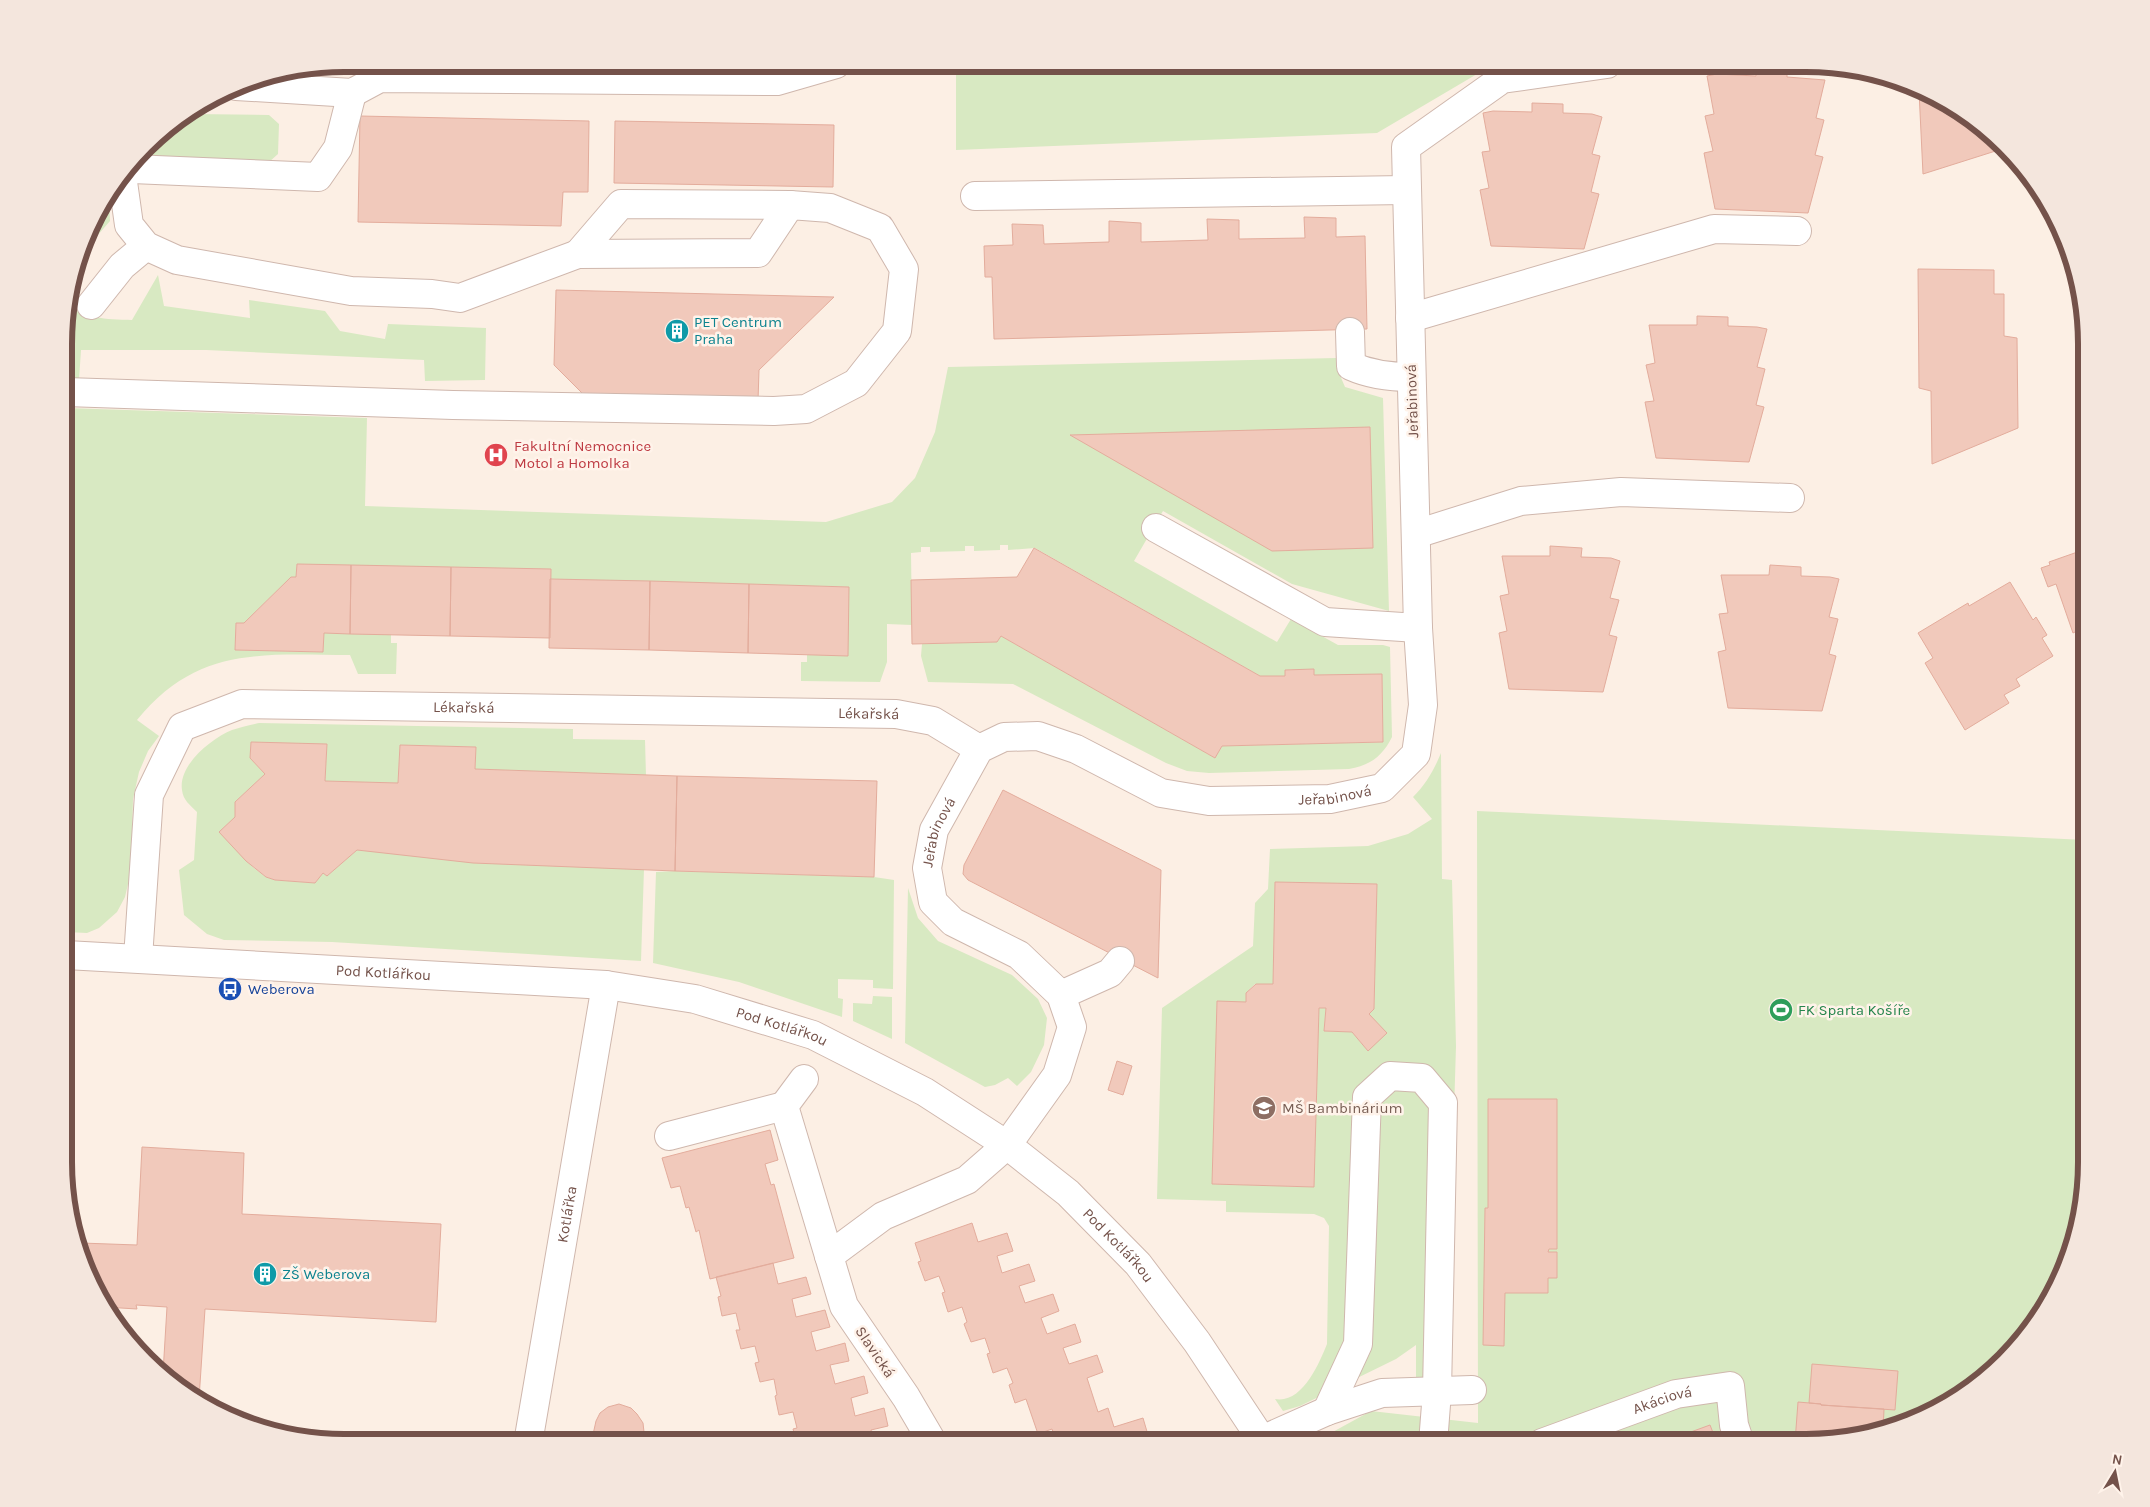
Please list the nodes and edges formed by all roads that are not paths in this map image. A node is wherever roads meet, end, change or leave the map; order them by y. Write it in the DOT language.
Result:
graph roads {
  1 [pos="808,72"];
  2 [pos="1551,72"];
  3 [pos="256,87"];
  4 [pos="352,93"];
  5 [pos="137,169"];
  6 [pos="123,187"];
  7 [pos="1406,190"];
  8 [pos="975,196"];
  9 [pos="790,204"];
  10 [pos="1797,231"];
  11 [pos="146,246"];
  12 [pos="578,254"];
  13 [pos="91,305"];
  14 [pos="1410,318"];
  15 [pos="1350,332"];
  16 [pos="1412,377"];
  17 [pos="72,392"];
  18 [pos="1790,498"];
  19 [pos="1156,528"];
  20 [pos="1416,534"];
  21 [pos="1418,628"];
  22 [pos="979,749"];
  23 [pos="72,954"];
  24 [pos="138,958"];
  25 [pos="1120,961"];
  26 [pos="606,984"];
  27 [pos="1061,995"];
  28 [pos="804,1080"];
  29 [pos="784,1106"];
  30 [pos="669,1136"];
  31 [pos="1007,1145"];
  32 [pos="829,1256"];
  33 [pos="1472,1390"];
  34 [pos="1437,1392"];
  35 [pos="1327,1411"];
  36 [pos="530,1434"];
  37 [pos="928,1434"];
  38 [pos="1258,1434"];
  39 [pos="1280,1434"];
  40 [pos="1434,1434"];
  41 [pos="1567,1434"];
  42 [pos="1737,1434"];
  1 -- 4 [label="street"];
  2 -- 7 [label="street, Jeřabinová"];
  3 -- 4 [label="street"];
  4 -- 5 [label="street"];
  6 -- 11 [label="street"];
  7 -- 8 [label="street"];
  7 -- 14 [label="street, Jeřabinová"];
  9 -- 12 [label="street"];
  9 -- 12 [label="street"];
  9 -- 17 [label="street"];
  10 -- 14 [label="street"];
  11 -- 12 [label="street"];
  11 -- 13 [label="street"];
  14 -- 16 [label="street, Jeřabinová"];
  15 -- 16 [label="street"];
  16 -- 20 [label="street, Jeřabinová"];
  18 -- 20 [label="street"];
  19 -- 21 [label="street"];
  20 -- 21 [label="street, Jeřabinová"];
  21 -- 22 [label="street, Jeřabinová"];
  22 -- 24 [label="street, Lékařská"];
  22 -- 27 [label="street, Jeřabinová"];
  23 -- 24 [label="street"];
  24 -- 26 [label="street, Pod Kotlářkou"];
  25 -- 27 [label="street"];
  26 -- 31 [label="street, Pod Kotlářkou"];
  26 -- 36 [label="street, Kotlářka"];
  27 -- 31 [label="street, Jeřabinová"];
  28 -- 29 [label="street"];
  29 -- 30 [label="street"];
  29 -- 32 [label="street, Slavická"];
  31 -- 32 [label="street"];
  31 -- 38 [label="street, Pod Kotlářkou"];
  32 -- 37 [label="street, Slavická"];
  33 -- 34 [label="street"];
  34 -- 35 [label="street"];
  34 -- 35 [label="street"];
  34 -- 40 [label="street"];
  35 -- 39 [label="street"];
  41 -- 42 [label="street, Akáciová"];
}
